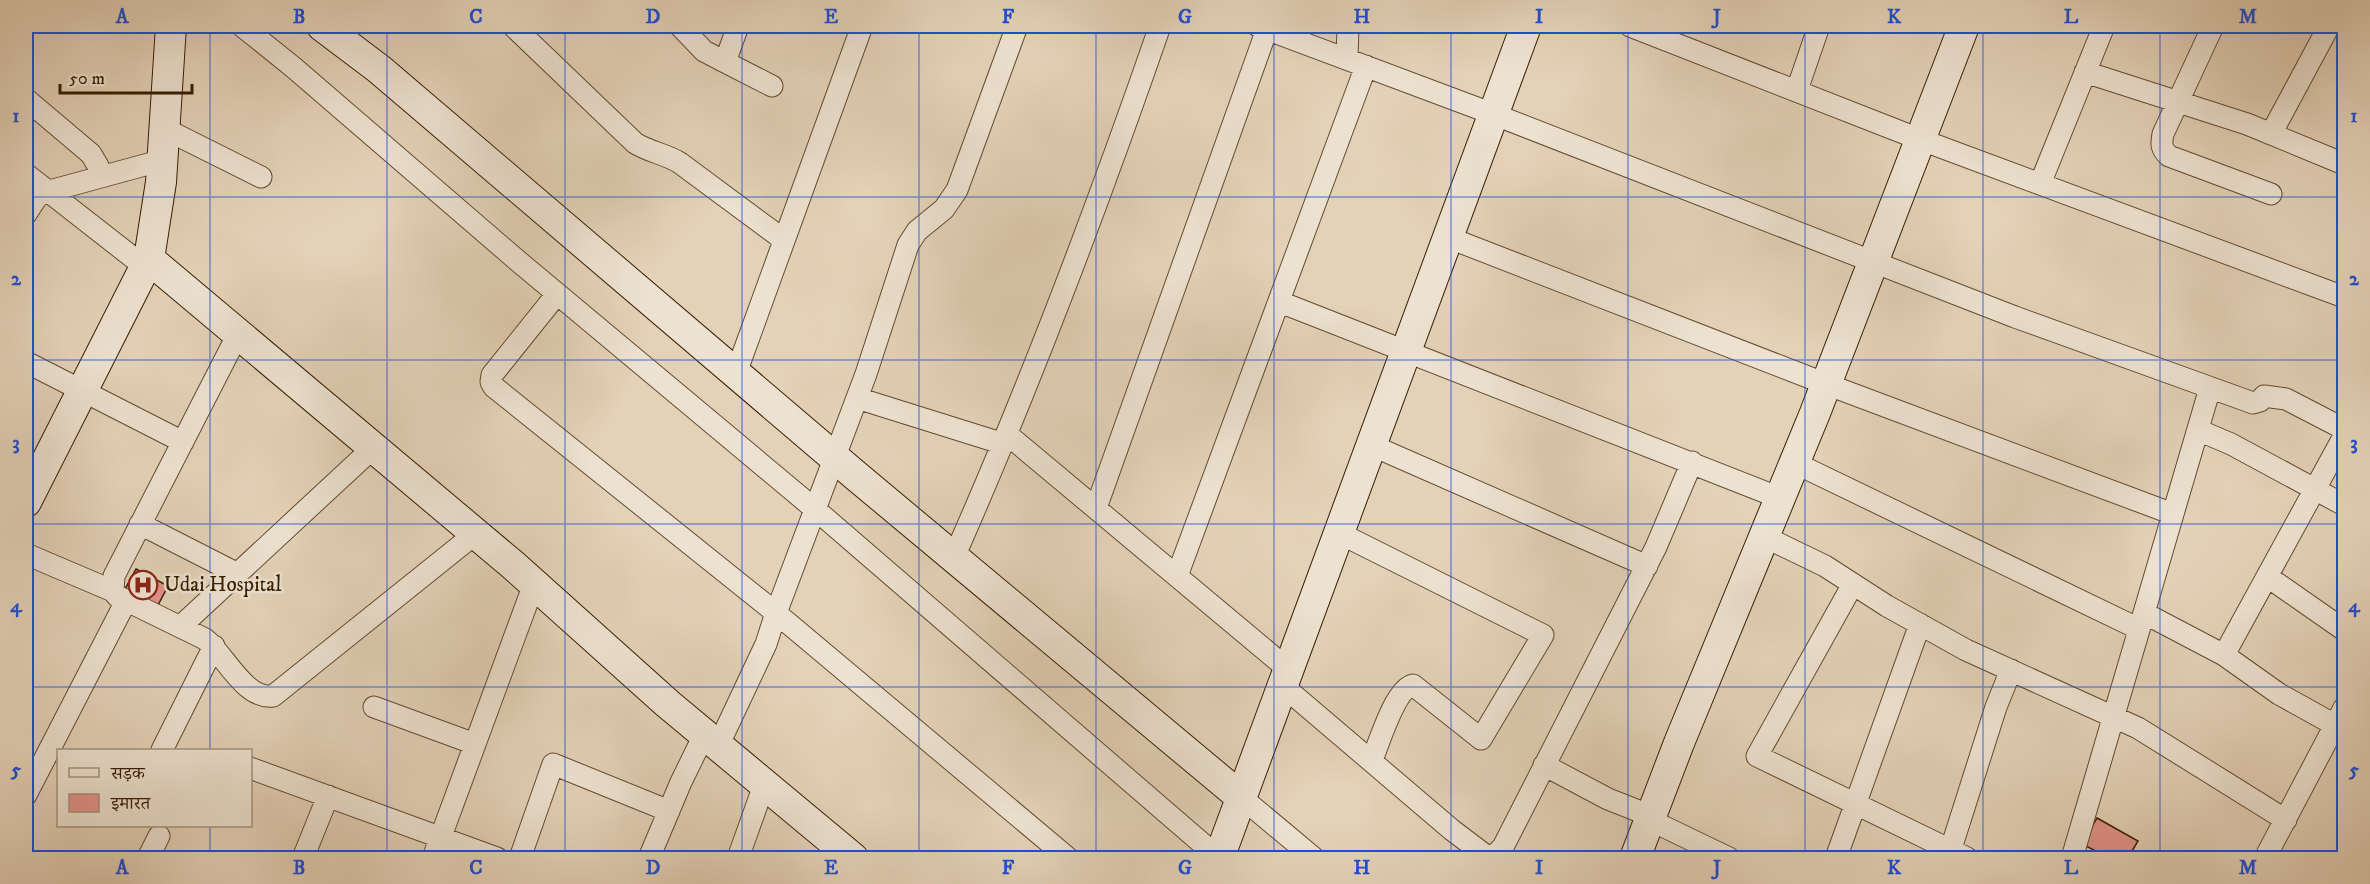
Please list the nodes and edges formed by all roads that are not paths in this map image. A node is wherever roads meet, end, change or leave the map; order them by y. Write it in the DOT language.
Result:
graph roads {
  1 [pos="171,26"];
  2 [pos="242,26"];
  3 [pos="322,26"];
  4 [pos="513,26"];
  5 [pos="680,26"];
  6 [pos="738,26"];
  7 [pos="862,26"];
  8 [pos="1017,26"];
  9 [pos="1160,26"];
  10 [pos="1348,26"];
  11 [pos="1526,26"];
  12 [pos="1630,26"];
  13 [pos="1819,26"];
  14 [pos="1964,26"];
  15 [pos="2104,26"];
  16 [pos="2213,26"];
  17 [pos="2329,26"];
  18 [pos="1263,27"];
  19 [pos="1664,32"];
  20 [pos="725,62"];
  21 [pos="1356,62"];
  22 [pos="2085,72"];
  23 [pos="772,86"];
  24 [pos="1797,90"];
  25 [pos="26,99"];
  26 [pos="2177,102"];
  27 [pos="1493,114"];
  28 [pos="165,129"];
  29 [pos="2271,134"];
  30 [pos="1919,139"];
  31 [pos="163,160"];
  32 [pos="2344,164"];
  33 [pos="26,174"];
  34 [pos="101,177"];
  35 [pos="261,177"];
  36 [pos="2040,184"];
  37 [pos="46,192"];
  38 [pos="2271,194"];
  39 [pos="26,214"];
  40 [pos="1447,237"];
  41 [pos="784,240"];
  42 [pos="1873,262"];
  43 [pos="147,263"];
  44 [pos="557,294"];
  45 [pos="2344,297"];
  46 [pos="1280,302"];
  47 [pos="238,334"];
  48 [pos="1406,350"];
  49 [pos="26,362"];
  50 [pos="736,373"];
  51 [pos="1826,384"];
  52 [pos="2210,388"];
  53 [pos="81,390"];
  54 [pos="857,398"];
  55 [pos="2344,429"];
  56 [pos="2198,430"];
  57 [pos="2344,436"];
  58 [pos="1006,439"];
  59 [pos="183,442"];
  60 [pos="1371,445"];
  61 [pos="373,448"];
  62 [pos="835,458"];
  63 [pos="1692,462"];
  64 [pos="1795,463"];
  65 [pos="2316,489"];
  66 [pos="1780,498"];
  67 [pos="26,502"];
  68 [pos="2344,505"];
  69 [pos="1096,508"];
  70 [pos="816,510"];
  71 [pos="2173,514"];
  72 [pos="140,524"];
  73 [pos="1339,533"];
  74 [pos="475,534"];
  75 [pos="1765,537"];
  76 [pos="26,554"];
  77 [pos="954,557"];
  78 [pos="1647,566"];
  79 [pos="238,574"];
  80 [pos="1177,576"];
  81 [pos="2268,577"];
  82 [pos="534,584"];
  83 [pos="1853,584"];
  84 [pos="119,596"];
  85 [pos="776,613"];
  86 [pos="2141,621"];
  87 [pos="1920,624"];
  88 [pos="181,626"];
  89 [pos="2344,630"];
  90 [pos="214,646"];
  91 [pos="2224,655"];
  92 [pos="2011,670"];
  93 [pos="1286,678"];
  94 [pos="374,707"];
  95 [pos="2113,717"];
  96 [pos="2341,721"];
  97 [pos="711,740"];
  98 [pos="475,744"];
  99 [pos="162,749"];
  100 [pos="1372,760"];
  101 [pos="1544,765"];
  102 [pos="252,769"];
  103 [pos="764,785"];
  104 [pos="26,795"];
  105 [pos="328,796"];
  106 [pos="1242,798"];
  107 [pos="1856,804"];
  108 [pos="669,811"];
  109 [pos="1651,818"];
  110 [pos="2286,820"];
  111 [pos="159,836"];
  112 [pos="441,838"];
  113 [pos="843,855"];
  114 [pos="1955,856"];
  115 [pos="1497,857"];
  116 [pos="148,858"];
  117 [pos="303,858"];
  118 [pos="433,858"];
  119 [pos="498,858"];
  120 [pos="520,858"];
  121 [pos="649,858"];
  122 [pos="738,858"];
  123 [pos="1068,858"];
  124 [pos="1219,858"];
  125 [pos="1314,858"];
  126 [pos="1635,858"];
  127 [pos="1729,858"];
  128 [pos="1836,858"];
  129 [pos="2072,858"];
  130 [pos="2265,858"];
  1 -- 28 [label="street"];
  2 -- 44 [label="street"];
  3 -- 50 [label="street"];
  4 -- 41 [label="street"];
  5 -- 20 [label="street"];
  6 -- 20 [label="street"];
  7 -- 41 [label="street"];
  8 -- 54 [label="street"];
  9 -- 58 [label="street"];
  10 -- 21 [label="street"];
  11 -- 27 [label="street"];
  12 -- 19 [label="street"];
  13 -- 24 [label="street"];
  14 -- 30 [label="street"];
  15 -- 22 [label="street"];
  16 -- 26 [label="street"];
  17 -- 29 [label="street"];
  18 -- 21 [label="street"];
  18 -- 69 [label="street"];
  19 -- 24 [label="street"];
  20 -- 23 [label="street"];
  21 -- 27 [label="street"];
  21 -- 46 [label="street"];
  22 -- 26 [label="street"];
  22 -- 36 [label="street"];
  24 -- 30 [label="street"];
  25 -- 34 [label="street"];
  26 -- 29 [label="street"];
  26 -- 38 [label="street"];
  27 -- 40 [label="street"];
  27 -- 42 [label="street"];
  28 -- 31 [label="street"];
  28 -- 35 [label="street"];
  29 -- 32 [label="street"];
  30 -- 36 [label="street"];
  30 -- 42 [label="street"];
  31 -- 34 [label="street"];
  31 -- 43 [label="street"];
  33 -- 37 [label="street"];
  34 -- 37 [label="street"];
  36 -- 45 [label="street"];
  37 -- 39 [label="street"];
  37 -- 43 [label="street"];
  40 -- 48 [label="street"];
  40 -- 51 [label="street"];
  41 -- 50 [label="street"];
  42 -- 51 [label="street"];
  42 -- 52 [label="street"];
  43 -- 47 [label="street"];
  43 -- 53 [label="street"];
  44 -- 70 [label="street"];
  44 -- 85 [label="street"];
  46 -- 48 [label="street"];
  46 -- 80 [label="street"];
  47 -- 59 [label="street"];
  47 -- 61 [label="street"];
  48 -- 60 [label="street"];
  48 -- 63 [label="street"];
  49 -- 53 [label="street"];
  50 -- 62 [label="street"];
  51 -- 64 [label="street"];
  51 -- 71 [label="street"];
  52 -- 55 [label="street"];
  52 -- 56 [label="street"];
  53 -- 59 [label="street"];
  53 -- 67 [label="street"];
  54 -- 58 [label="street"];
  54 -- 62 [label="street"];
  56 -- 65 [label="street"];
  56 -- 71 [label="street"];
  57 -- 65 [label="street"];
  58 -- 69 [label="street"];
  58 -- 77 [label="street"];
  59 -- 72 [label="street"];
  60 -- 73 [label="street"];
  60 -- 78 [label="street"];
  61 -- 74 [label="street"];
  61 -- 79 [label="street"];
  62 -- 70 [label="street"];
  62 -- 77 [label="street"];
  63 -- 66 [label="street"];
  63 -- 78 [label="street"];
  64 -- 66 [label="street"];
  64 -- 86 [label="street"];
  65 -- 68 [label="street"];
  65 -- 81 [label="street"];
  66 -- 75 [label="street"];
  69 -- 80 [label="street"];
  70 -- 85 [label="street"];
  70 -- 124 [label="street"];
  71 -- 86 [label="street"];
  72 -- 79 [label="street"];
  72 -- 84 [label="street"];
  73 -- 93 [label="street"];
  73 -- 100 [label="street"];
  74 -- 82 [label="street"];
  74 -- 90 [label="street"];
  75 -- 83 [label="street"];
  75 -- 109 [label="street"];
  76 -- 84 [label="street"];
  77 -- 106 [label="street"];
  78 -- 101 [label="street"];
  79 -- 88 [label="street"];
  80 -- 93 [label="street"];
  81 -- 89 [label="street"];
  81 -- 91 [label="street"];
  82 -- 97 [label="street"];
  82 -- 98 [label="street"];
  83 -- 87 [label="street"];
  83 -- 107 [label="street"];
  84 -- 88 [label="street"];
  84 -- 104 [label="street"];
  85 -- 97 [label="street"];
  85 -- 123 [label="street"];
  86 -- 91 [label="street"];
  86 -- 95 [label="street"];
  87 -- 92 [label="street"];
  87 -- 107 [label="street"];
  88 -- 90 [label="street"];
  90 -- 99 [label="street"];
  91 -- 96 [label="street"];
  92 -- 95 [label="street"];
  92 -- 114 [label="street"];
  93 -- 100 [label="street"];
  93 -- 106 [label="street"];
  94 -- 98 [label="street"];
  95 -- 110 [label="street"];
  95 -- 129 [label="street"];
  96 -- 110 [label="street"];
  97 -- 103 [label="street"];
  97 -- 108 [label="street"];
  98 -- 112 [label="street"];
  100 -- 115 [label="street"];
  101 -- 109 [label="street"];
  101 -- 115 [label="street"];
  102 -- 105 [label="street"];
  103 -- 113 [label="street"];
  103 -- 122 [label="street"];
  105 -- 112 [label="street"];
  105 -- 117 [label="street"];
  106 -- 124 [label="street"];
  106 -- 125 [label="street"];
  107 -- 114 [label="street"];
  107 -- 128 [label="street"];
  108 -- 120 [label="street"];
  108 -- 121 [label="street"];
  109 -- 126 [label="street"];
  109 -- 127 [label="street"];
  110 -- 130 [label="street"];
  111 -- 116 [label="street"];
  112 -- 118 [label="street"];
  112 -- 119 [label="street"];
}
